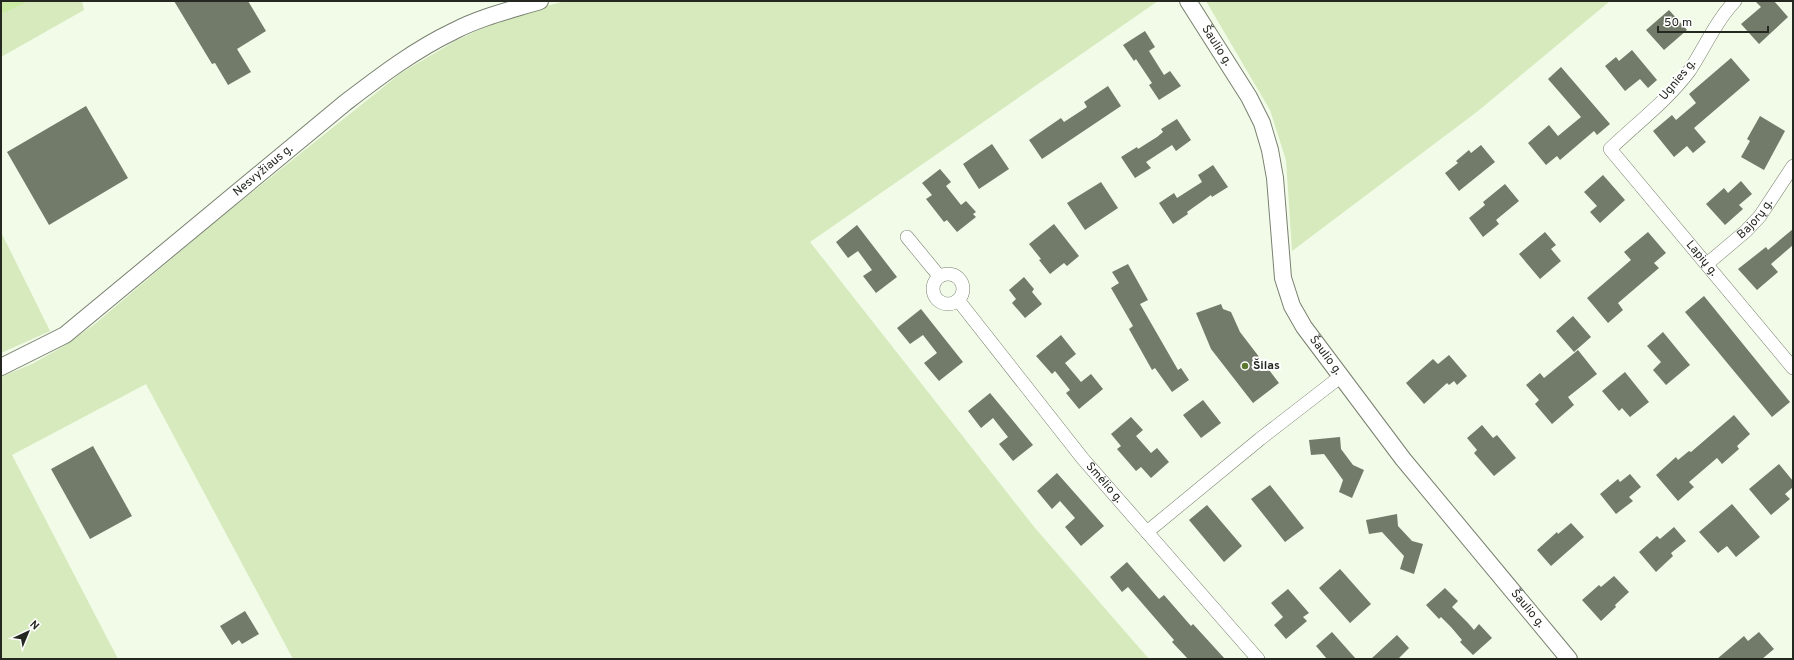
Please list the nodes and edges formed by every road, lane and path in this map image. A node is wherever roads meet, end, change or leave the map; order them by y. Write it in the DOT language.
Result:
graph roads {
  1 [pos="540,1"];
  2 [pos="1188,1"];
  3 [pos="1735,1"];
  4 [pos="1610,149"];
  5 [pos="1793,166"];
  6 [pos="908,237"];
  7 [pos="1707,264"];
  8 [pos="939,276"];
  9 [pos="958,300"];
  10 [pos="1,367"];
  11 [pos="1793,368"];
  12 [pos="1340,377"];
  13 [pos="1147,532"];
  14 [pos="1258,659"];
  15 [pos="1569,659"];
  1 -- 10 [label="street, Nesvyžiaus g."];
  2 -- 12 [label="street, Šaulio g."];
  3 -- 4 [label="street, Ugnies g."];
  4 -- 7 [label="street, Lapių g."];
  5 -- 7 [label="street, Bajorų g."];
  6 -- 8 [label="street"];
  7 -- 11 [label="street, Lapių g."];
  8 -- 9 [label="street"];
  8 -- 9 [label="street"];
  9 -- 13 [label="street, Smėlio g."];
  12 -- 13 [label="street"];
  12 -- 15 [label="street, Šaulio g."];
  13 -- 14 [label="street, Smėlio g."];
}
